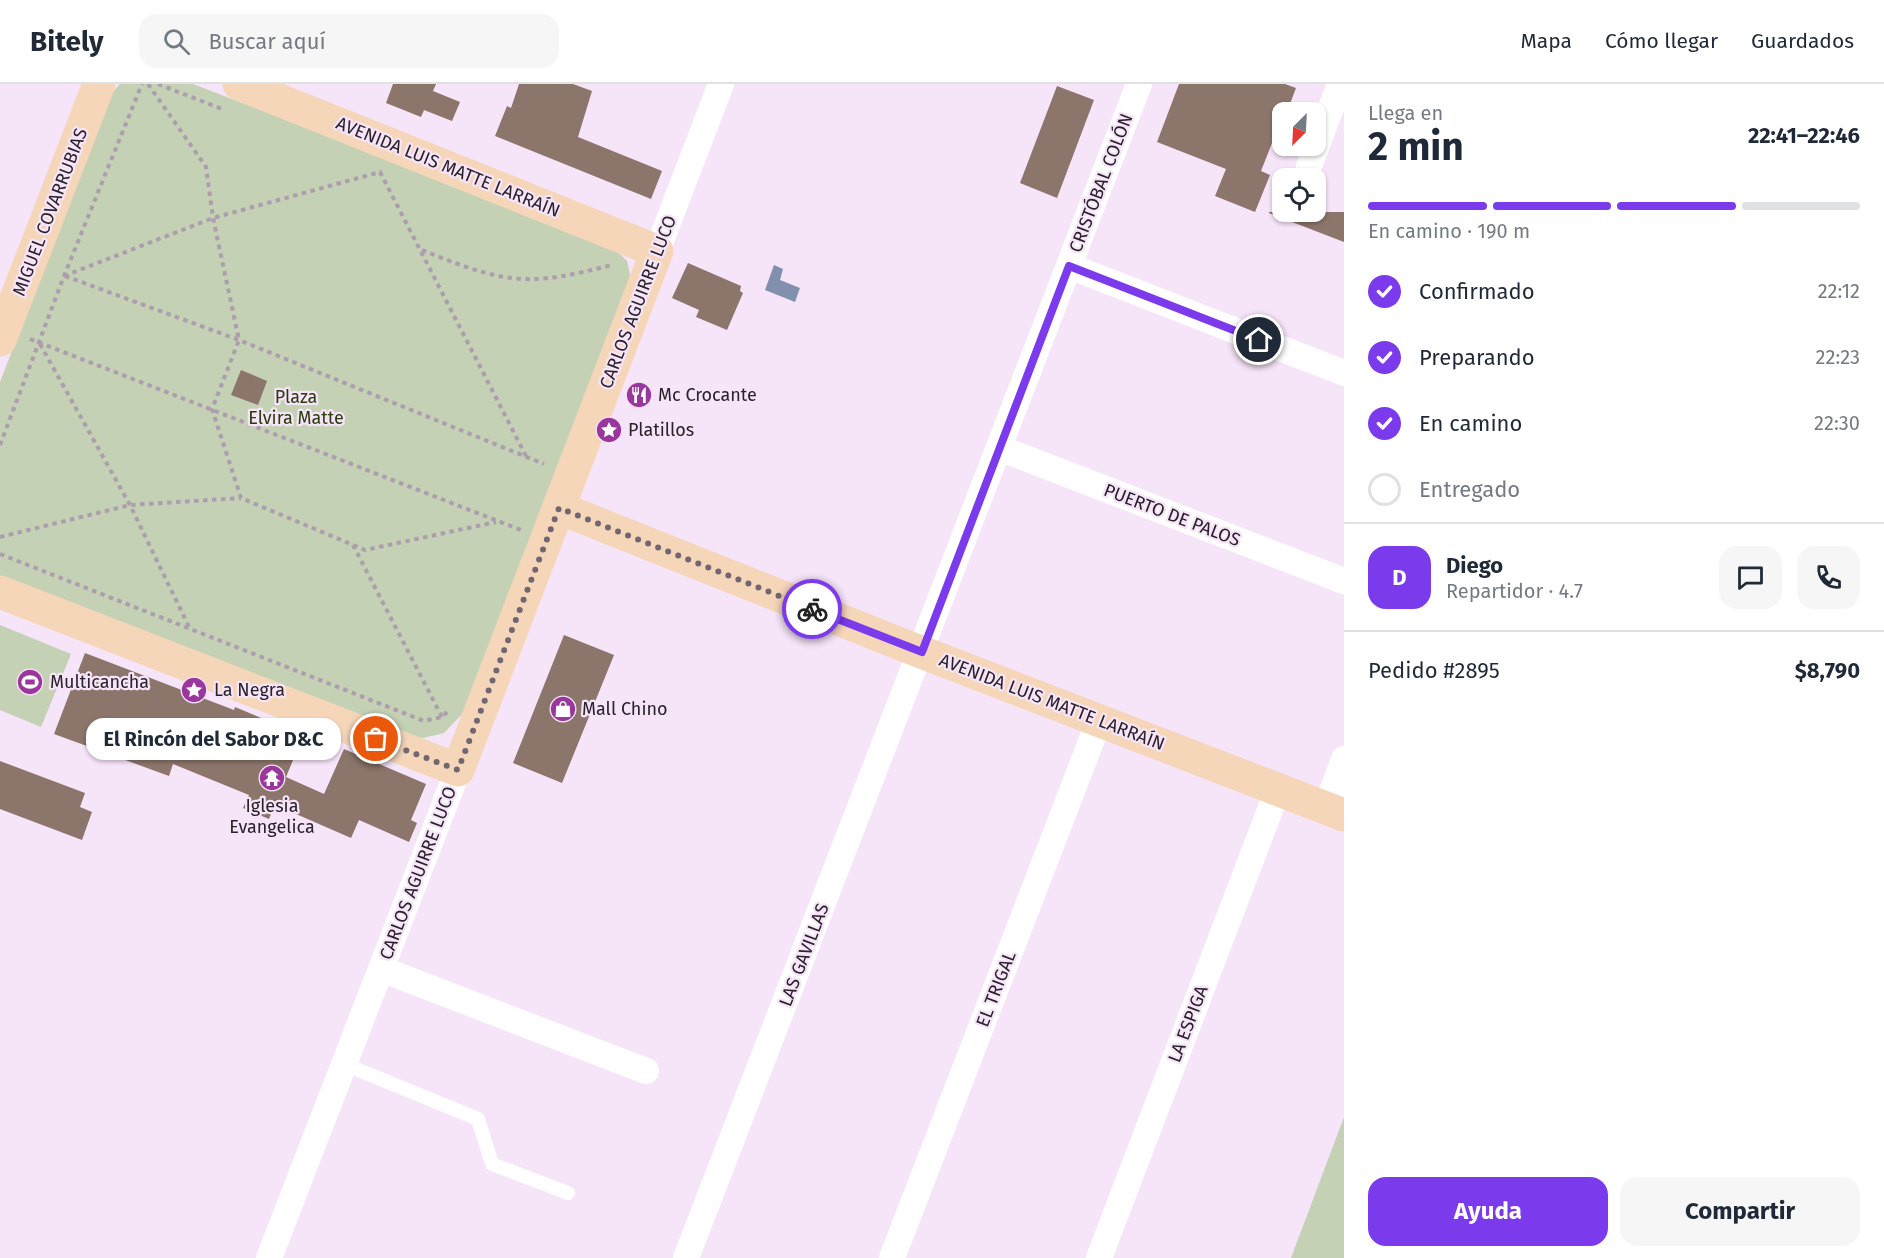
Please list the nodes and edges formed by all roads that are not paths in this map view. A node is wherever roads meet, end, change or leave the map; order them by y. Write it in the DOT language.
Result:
graph roads {
  1 [pos="99,84"];
  2 [pos="722,84"];
  3 [pos="1139,84"];
  4 [pos="1340,84"];
  5 [pos="235,98"];
  6 [pos="1309,166"];
  7 [pos="657,251"];
  8 [pos="1069,266"];
  9 [pos="5,315"];
  10 [pos="1344,373"];
  11 [pos="999,448"];
  12 [pos="559,508"];
  13 [pos="1344,581"];
  14 [pos="0,592"];
  15 [pos="922,652"];
  16 [pos="1099,720"];
  17 [pos="1344,759"];
  18 [pos="458,770"];
  19 [pos="1278,789"];
  20 [pos="1335,811"];
  21 [pos="381,969"];
  22 [pos="344,1064"];
  23 [pos="646,1071"];
  24 [pos="568,1193"];
  25 [pos="269,1258"];
  26 [pos="686,1258"];
  27 [pos="892,1258"];
  28 [pos="1099,1258"];
  1 -- 9 [label="street, MIGUEL COVARRUBIAS"];
  2 -- 7 [label="street, CARLOS AGUIRRE LUCO"];
  3 -- 8 [label="street, CRISTÓBAL COLÓN"];
  4 -- 6 [label="street"];
  5 -- 7 [label="street, AVENIDA LUIS MATTE LARRAÍN"];
  7 -- 12 [label="street, CARLOS AGUIRRE LUCO"];
  8 -- 10 [label="street"];
  8 -- 11 [label="street, CRISTÓBAL COLÓN"];
  11 -- 13 [label="street, PUERTO DE PALOS"];
  11 -- 15 [label="street, CRISTÓBAL COLÓN"];
  12 -- 15 [label="street, AVENIDA LUIS MATTE LARRAÍN"];
  12 -- 18 [label="street, CARLOS AGUIRRE LUCO"];
  14 -- 18 [label="street"];
  15 -- 16 [label="street, AVENIDA LUIS MATTE LARRAÍN"];
  15 -- 26 [label="street, LAS GAVILLAS"];
  16 -- 19 [label="street, AVENIDA LUIS MATTE LARRAÍN"];
  16 -- 27 [label="street, EL TRIGAL"];
  17 -- 20 [label="street"];
  18 -- 21 [label="street, CARLOS AGUIRRE LUCO"];
  19 -- 20 [label="street, AVENIDA LUIS MATTE LARRAÍN"];
  19 -- 28 [label="street, LA ESPIGA"];
  21 -- 22 [label="street, CARLOS AGUIRRE LUCO"];
  21 -- 23 [label="street"];
  22 -- 24 [label="lane"];
  22 -- 25 [label="street, CARLOS AGUIRRE LUCO"];
}
